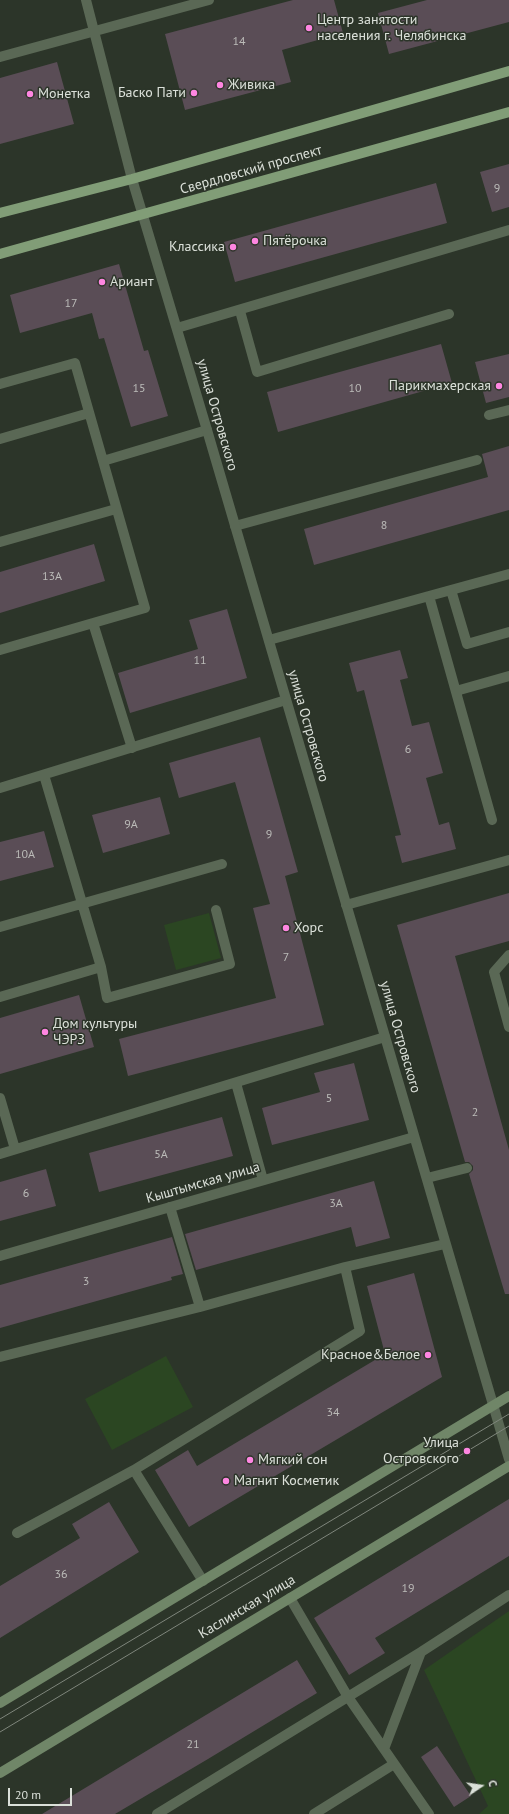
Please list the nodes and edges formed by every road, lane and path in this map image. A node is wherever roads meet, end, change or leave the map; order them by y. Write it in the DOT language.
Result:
graph roads {
  1 [pos="86,0"];
  2 [pos="209,0"];
  3 [pos="94,31"];
  4 [pos="0,57"];
  5 [pos="509,71"];
  6 [pos="509,112"];
  7 [pos="132,179"];
  8 [pos="0,213"];
  9 [pos="142,215"];
  10 [pos="509,230"];
  11 [pos="0,254"];
  12 [pos="240,311"];
  13 [pos="449,314"];
  14 [pos="177,328"];
  15 [pos="0,384"];
  16 [pos="509,410"];
  17 [pos="89,413"];
  18 [pos="489,415"];
  19 [pos="207,430"];
  20 [pos="0,439"];
  21 [pos="477,460"];
  22 [pos="103,462"];
  23 [pos="116,509"];
  24 [pos="235,526"];
  25 [pos="0,542"];
  26 [pos="509,574"];
  27 [pos="451,590"];
  28 [pos="429,596"];
  29 [pos="93,622"];
  30 [pos="509,632"];
  31 [pos="269,640"];
  32 [pos="0,650"];
  33 [pos="509,676"];
  34 [pos="456,691"];
  35 [pos="286,700"];
  36 [pos="132,748"];
  37 [pos="44,774"];
  38 [pos="0,788"];
  39 [pos="492,820"];
  40 [pos="509,860"];
  41 [pos="222,864"];
  42 [pos="82,904"];
  43 [pos="346,905"];
  44 [pos="216,910"];
  45 [pos="0,927"];
  46 [pos="509,955"];
  47 [pos="101,967"];
  48 [pos="0,997"];
  49 [pos="509,1027"];
  50 [pos="385,1037"];
  51 [pos="236,1083"];
  52 [pos="0,1098"];
  53 [pos="414,1137"];
  54 [pos="15,1149"];
  55 [pos="0,1154"];
  56 [pos="467,1168"];
  57 [pos="427,1178"];
  58 [pos="263,1180"];
  59 [pos="170,1207"];
  60 [pos="445,1244"];
  61 [pos="0,1256"];
  62 [pos="345,1267"];
  63 [pos="200,1307"];
  64 [pos="0,1357"];
  65 [pos="509,1396"];
  66 [pos="493,1406"];
  67 [pos="509,1459"];
  68 [pos="509,1466"];
  69 [pos="134,1470"];
  70 [pos="17,1533"];
  71 [pos="203,1581"];
  72 [pos="509,1595"];
  73 [pos="290,1598"];
  74 [pos="421,1652"];
  75 [pos="348,1698"];
  76 [pos="1,1700"];
  77 [pos="384,1749"];
  78 [pos="394,1764"];
  79 [pos="0,1773"];
  80 [pos="157,1814"];
  81 [pos="314,1814"];
  82 [pos="429,1814"];
  1 -- 3 [label="street, улица Островского"];
  2 -- 3 [label="street"];
  3 -- 4 [label="street"];
  3 -- 7 [label="street, улица Островского"];
  5 -- 7 [label="main road, Свердловский проспект"];
  6 -- 9 [label="main road, Свердловский проспект"];
  7 -- 8 [label="main road, Свердловский проспект"];
  7 -- 9 [label="street, улица Островского"];
  9 -- 11 [label="main road, Свердловский проспект"];
  9 -- 14 [label="street, улица Островского"];
  10 -- 12 [label="street"];
  12 -- 13 [label="street"];
  12 -- 14 [label="street"];
  14 -- 19 [label="street, улица Островского"];
  15 -- 17 [label="street"];
  16 -- 18 [label="street"];
  17 -- 20 [label="street"];
  17 -- 22 [label="street"];
  19 -- 22 [label="street"];
  19 -- 24 [label="street, улица Островского"];
  21 -- 24 [label="street"];
  22 -- 23 [label="street"];
  23 -- 25 [label="street"];
  23 -- 29 [label="street"];
  24 -- 31 [label="street, улица Островского"];
  26 -- 27 [label="street"];
  27 -- 28 [label="street"];
  27 -- 30 [label="street"];
  28 -- 31 [label="street"];
  28 -- 34 [label="street"];
  29 -- 32 [label="street"];
  29 -- 36 [label="street"];
  31 -- 35 [label="street, улица Островского"];
  33 -- 34 [label="street"];
  34 -- 39 [label="street"];
  35 -- 36 [label="street"];
  35 -- 43 [label="street, улица Островского"];
  36 -- 37 [label="street"];
  37 -- 38 [label="street"];
  37 -- 42 [label="street"];
  40 -- 43 [label="street"];
  41 -- 42 [label="street"];
  42 -- 45 [label="street"];
  42 -- 47 [label="street"];
  43 -- 50 [label="street, улица Островского"];
  44 -- 47 [label="street"];
  46 -- 49 [label="street"];
  47 -- 48 [label="street"];
  50 -- 51 [label="street"];
  50 -- 53 [label="street, улица Островского"];
  51 -- 54 [label="street"];
  51 -- 58 [label="street"];
  52 -- 54 [label="street"];
  53 -- 57 [label="street, улица Островского"];
  53 -- 58 [label="street, Кыштымская улица"];
  54 -- 55 [label="street"];
  56 -- 57 [label="street"];
  57 -- 60 [label="street, улица Островского"];
  58 -- 59 [label="street, Кыштымская улица"];
  59 -- 61 [label="street, Кыштымская улица"];
  59 -- 63 [label="street"];
  60 -- 62 [label="street"];
  60 -- 66 [label="street, улица Островского"];
  62 -- 63 [label="street"];
  62 -- 69 [label="street"];
  63 -- 64 [label="street"];
  65 -- 66 [label="main road"];
  66 -- 67 [label="street, улица Островского"];
  66 -- 71 [label="main road"];
  68 -- 73 [label="main road, Каслинская улица"];
  69 -- 70 [label="street"];
  69 -- 71 [label="street"];
  71 -- 76 [label="main road"];
  72 -- 74 [label="street"];
  73 -- 75 [label="street"];
  73 -- 79 [label="main road, Каслинская улица"];
  74 -- 75 [label="street"];
  74 -- 77 [label="street"];
  75 -- 77 [label="street"];
  75 -- 80 [label="street"];
  77 -- 78 [label="street"];
  78 -- 81 [label="street"];
  78 -- 82 [label="street"];
}
